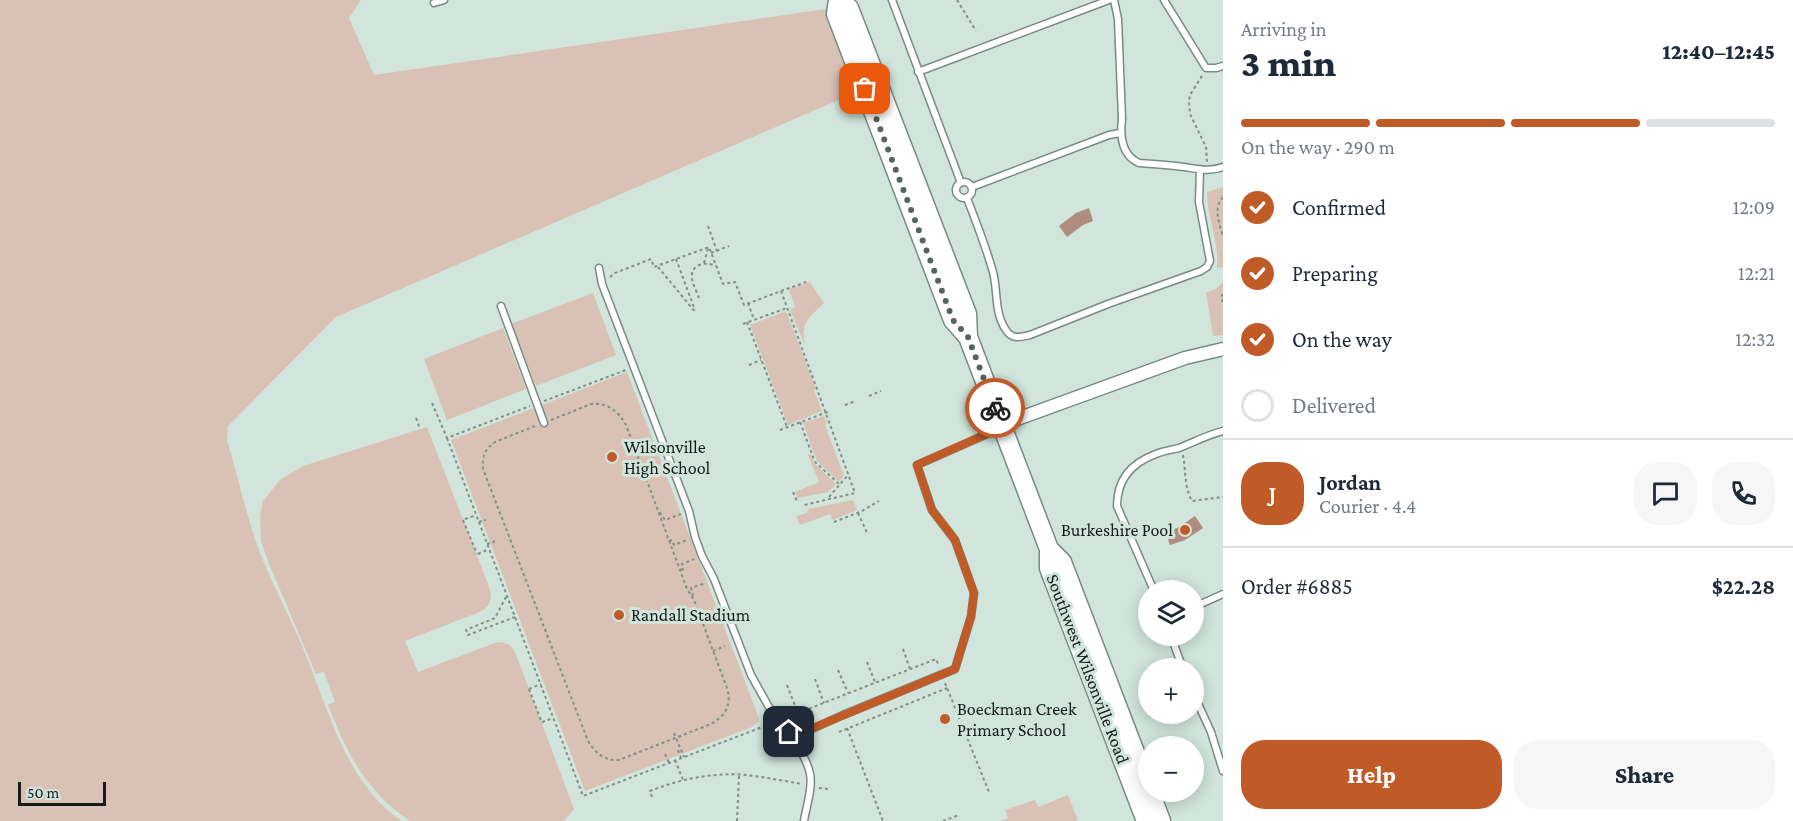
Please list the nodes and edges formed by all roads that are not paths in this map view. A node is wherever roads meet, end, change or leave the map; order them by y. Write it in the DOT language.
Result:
graph roads {
  1 [pos="444,0"];
  2 [pos="839,0"];
  3 [pos="892,0"];
  4 [pos="1112,0"];
  5 [pos="1164,0"];
  6 [pos="434,3"];
  7 [pos="1223,66"];
  8 [pos="918,72"];
  9 [pos="1120,133"];
  10 [pos="1223,167"];
  11 [pos="1200,170"];
  12 [pos="961,183"];
  13 [pos="972,187"];
  14 [pos="967,198"];
  15 [pos="599,268"];
  16 [pos="501,306"];
  17 [pos="1223,349"];
  18 [pos="544,423"];
  19 [pos="1002,427"];
  20 [pos="1223,431"];
  21 [pos="1049,549"];
  22 [pos="1149,580"];
  23 [pos="1223,594"];
  24 [pos="1204,603"];
  25 [pos="1204,717"];
  26 [pos="800,740"];
  27 [pos="1138,759"];
  28 [pos="1223,771"];
  29 [pos="1154,802"];
  30 [pos="804,821"];
  31 [pos="1146,821"];
  32 [pos="1161,821"];
  1 -- 6 [label="lane"];
  2 -- 19 [label="main road, Southwest Wilsonville Road"];
  3 -- 8 [label="lane"];
  4 -- 8 [label="lane"];
  4 -- 9 [label="lane"];
  5 -- 7 [label="lane"];
  8 -- 12 [label="lane"];
  9 -- 11 [label="lane"];
  9 -- 13 [label="lane"];
  10 -- 11 [label="lane"];
  11 -- 14 [label="lane"];
  12 -- 13 [label="lane"];
  12 -- 14 [label="lane"];
  13 -- 14 [label="lane"];
  15 -- 26 [label="lane"];
  16 -- 18 [label="lane"];
  17 -- 19 [label="street"];
  19 -- 21 [label="main road, Southwest Wilsonville Road"];
  19 -- 26 [label="lane"];
  20 -- 22 [label="lane"];
  21 -- 27 [label="main road, Southwest Wilsonville Road"];
  21 -- 31 [label="main road, Southwest Wilsonville Road"];
  23 -- 24 [label="lane"];
  25 -- 28 [label="lane"];
  26 -- 30 [label="lane"];
  29 -- 32 [label="main road, Southwest Wilsonville Road"];
}
